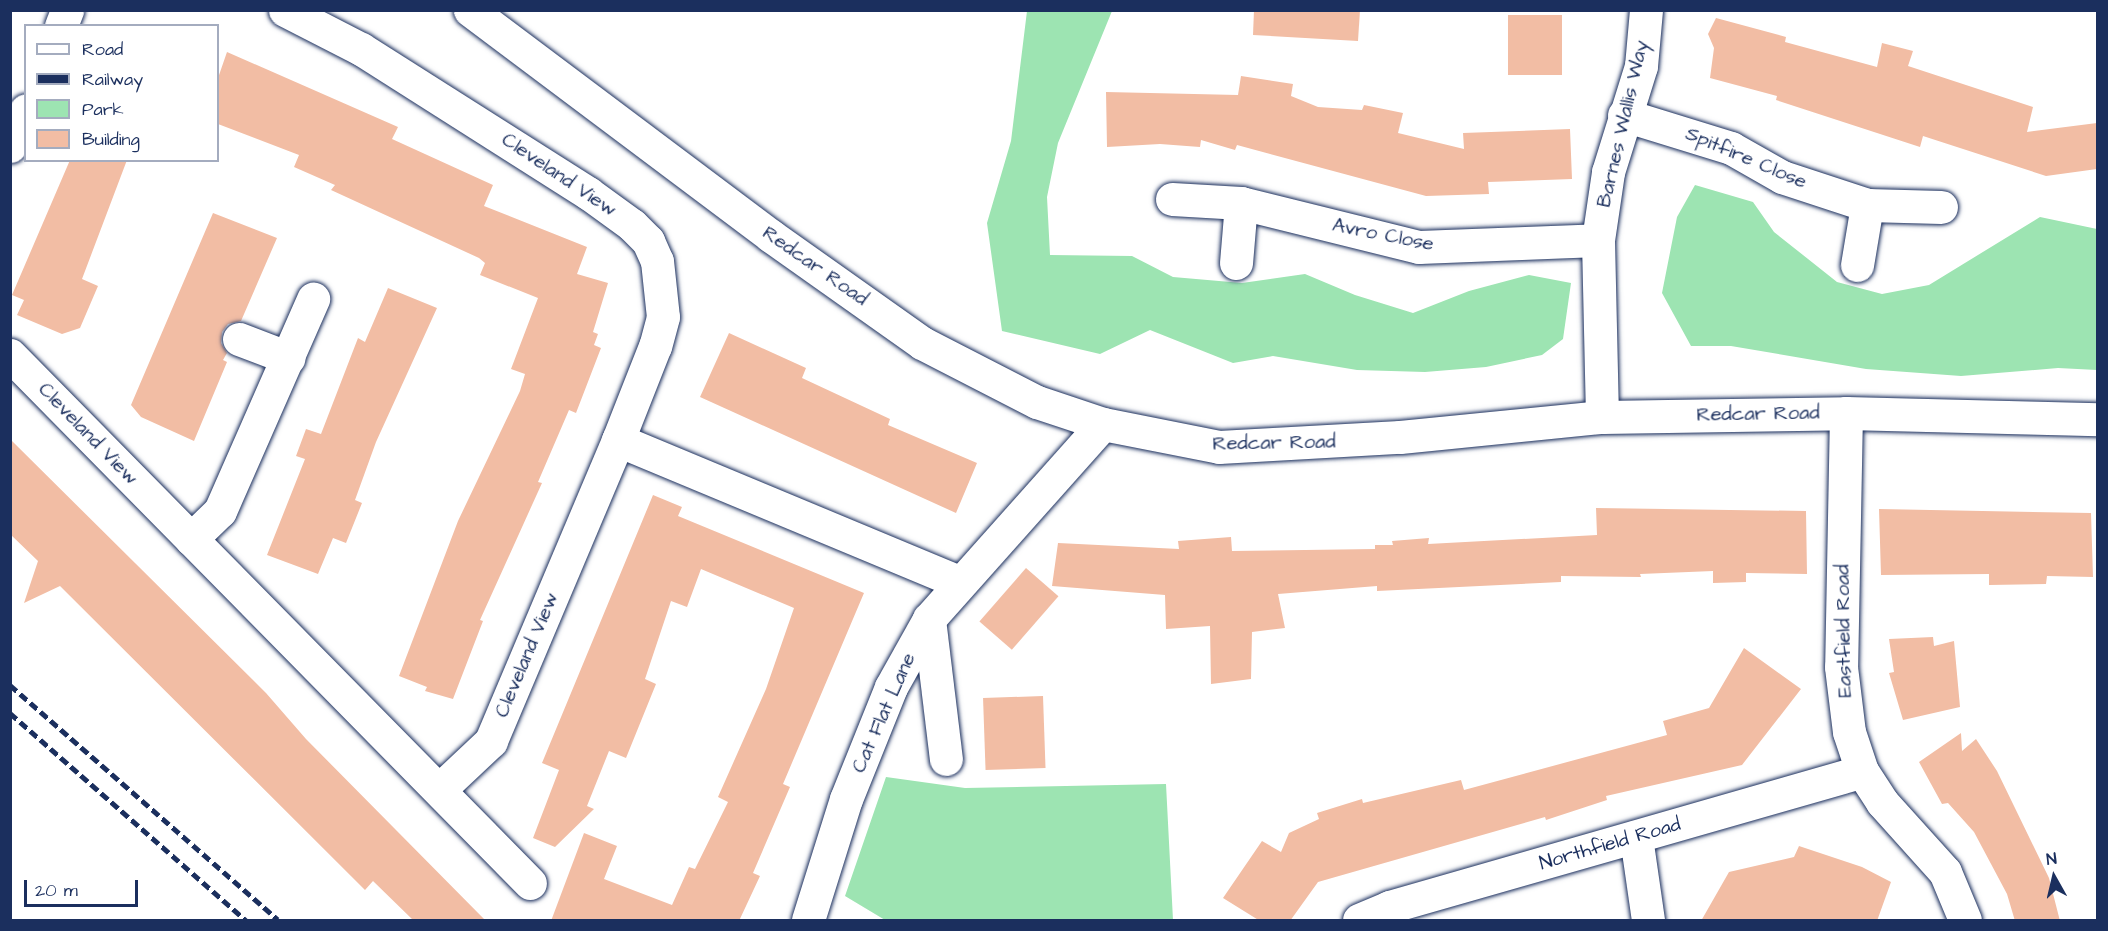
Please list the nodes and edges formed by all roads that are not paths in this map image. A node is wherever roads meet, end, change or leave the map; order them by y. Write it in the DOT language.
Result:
graph roads {
  1 [pos="285,10"];
  2 [pos="470,10"];
  3 [pos="1646,10"];
  4 [pos="24,114"];
  5 [pos="1624,115"];
  6 [pos="10,146"];
  7 [pos="1172,199"];
  8 [pos="1241,203"];
  9 [pos="1868,205"];
  10 [pos="1941,207"];
  11 [pos="1598,240"];
  12 [pos="1236,263"];
  13 [pos="1857,265"];
  14 [pos="313,299"];
  15 [pos="239,339"];
  16 [pos="10,355"];
  17 [pos="289,358"];
  18 [pos="1846,413"];
  19 [pos="1602,417"];
  20 [pos="2097,419"];
  21 [pos="1103,424"];
  22 [pos="618,440"];
  23 [pos="191,539"];
  24 [pos="959,582"];
  25 [pos="929,619"];
  26 [pos="946,759"];
  27 [pos="1862,771"];
  28 [pos="440,789"];
  29 [pos="1636,837"];
  30 [pos="530,883"];
  31 [pos="808,921"];
  32 [pos="1359,921"];
  33 [pos="1647,921"];
  34 [pos="1965,921"];
  1 -- 22 [label="street, Cleveland View"];
  2 -- 21 [label="street, Redcar Road"];
  3 -- 5 [label="street, Barnes Wallis Way"];
  4 -- 6 [label="street"];
  5 -- 9 [label="street, Spitfire Close"];
  5 -- 11 [label="street, Barnes Wallis Way"];
  7 -- 8 [label="street, Avro Close"];
  8 -- 11 [label="street, Avro Close"];
  8 -- 12 [label="street"];
  9 -- 10 [label="street, Spitfire Close"];
  9 -- 13 [label="street"];
  11 -- 19 [label="street, Barnes Wallis Way"];
  14 -- 17 [label="street"];
  15 -- 17 [label="street"];
  16 -- 23 [label="street, Cleveland View"];
  17 -- 23 [label="street"];
  18 -- 19 [label="street, Redcar Road"];
  18 -- 20 [label="street, Redcar Road"];
  18 -- 27 [label="street, Eastfield Road"];
  19 -- 21 [label="street, Redcar Road"];
  21 -- 24 [label="street, Cat Flat Lane"];
  22 -- 24 [label="street"];
  22 -- 28 [label="street, Cleveland View"];
  23 -- 28 [label="street, Cleveland View"];
  24 -- 25 [label="street, Cat Flat Lane"];
  25 -- 26 [label="street"];
  25 -- 31 [label="street, Cat Flat Lane"];
  27 -- 29 [label="street, Northfield Road"];
  27 -- 34 [label="street, Eastfield Road"];
  28 -- 30 [label="street, Cleveland View"];
  29 -- 32 [label="street, Northfield Road"];
  29 -- 33 [label="street"];
}
